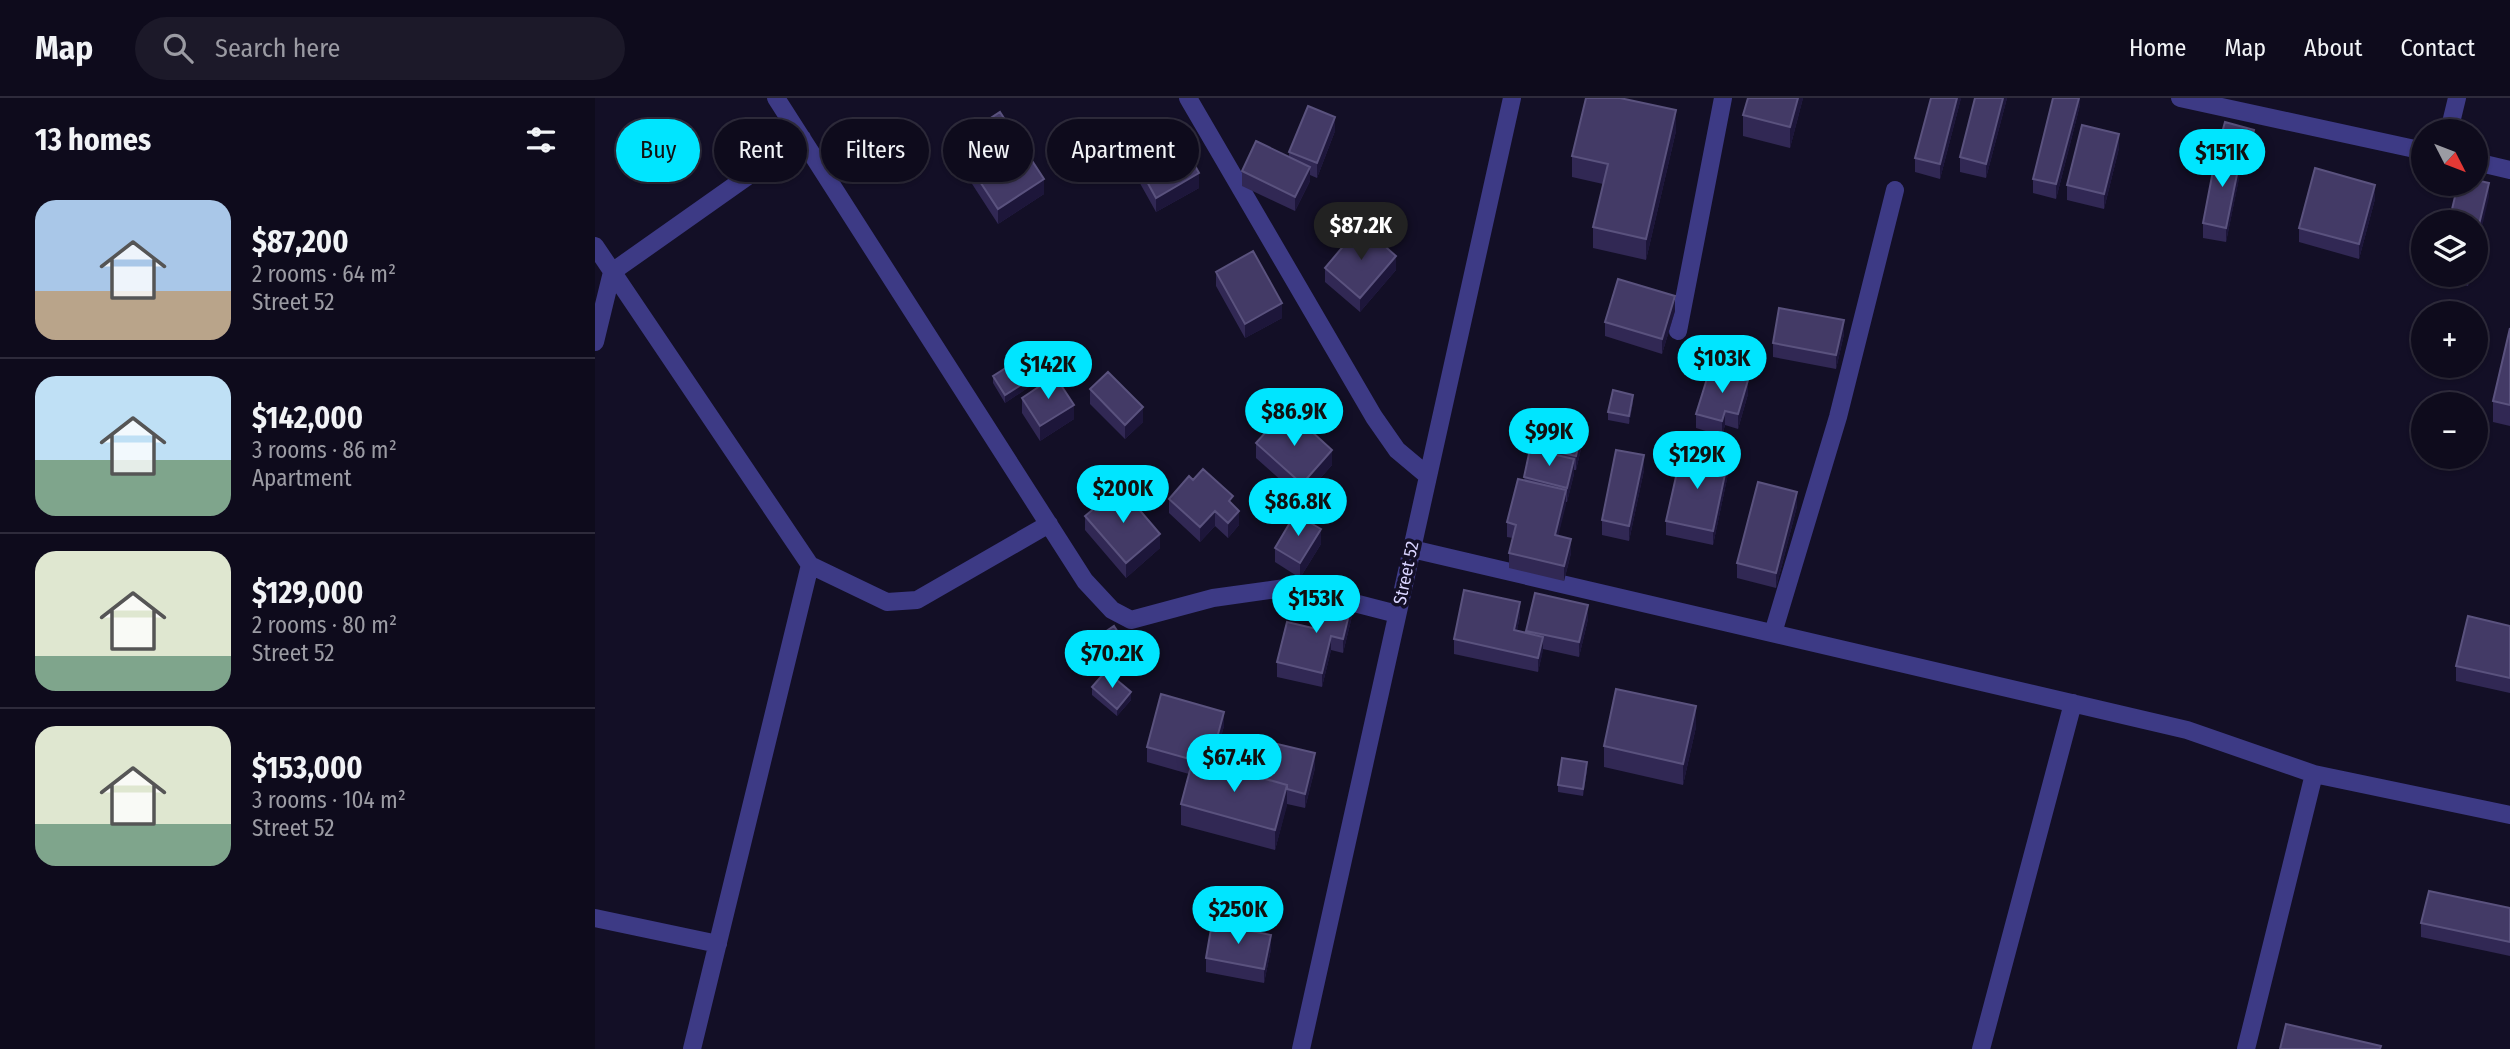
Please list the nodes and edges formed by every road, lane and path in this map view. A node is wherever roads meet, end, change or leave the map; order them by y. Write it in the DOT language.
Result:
graph roads {
  1 [pos="776,98"];
  2 [pos="1188,98"];
  3 [pos="1512,98"];
  4 [pos="1723,98"];
  5 [pos="2180,98"];
  6 [pos="2457,98"];
  7 [pos="2199,100"];
  8 [pos="789,119"];
  9 [pos="2452,119"];
  10 [pos="807,147"];
  11 [pos="2411,148"];
  12 [pos="2489,165"];
  13 [pos="2510,170"];
  14 [pos="739,182"];
  15 [pos="1895,190"];
  16 [pos="595,246"];
  17 [pos="612,272"];
  18 [pos="1678,331"];
  19 [pos="595,342"];
  20 [pos="1428,476"];
  21 [pos="1049,524"];
  22 [pos="1412,549"];
  23 [pos="810,565"];
  24 [pos="1397,614"];
  25 [pos="1773,633"];
  26 [pos="2073,703"];
  27 [pos="2314,774"];
  28 [pos="2510,815"];
  29 [pos="595,918"];
  30 [pos="718,944"];
  31 [pos="692,1049"];
  32 [pos="1301,1049"];
  33 [pos="1981,1049"];
  34 [pos="2246,1049"];
  1 -- 8 [label="street"];
  2 -- 20 [label="street"];
  3 -- 20 [label="street, Street 52"];
  4 -- 18 [label="street"];
  5 -- 7 [label="street"];
  6 -- 9 [label="street"];
  7 -- 11 [label="street"];
  10 -- 21 [label="street"];
  12 -- 13 [label="street"];
  14 -- 17 [label="street"];
  15 -- 25 [label="street"];
  16 -- 17 [label="street"];
  17 -- 19 [label="street"];
  17 -- 23 [label="street"];
  20 -- 22 [label="street, Street 52"];
  21 -- 23 [label="street"];
  21 -- 24 [label="street"];
  22 -- 24 [label="street, Street 52"];
  22 -- 25 [label="street"];
  23 -- 30 [label="street"];
  24 -- 32 [label="street, Street 52"];
  25 -- 26 [label="street"];
  26 -- 27 [label="street"];
  26 -- 33 [label="street"];
  27 -- 28 [label="street"];
  27 -- 34 [label="street"];
  29 -- 30 [label="street"];
  30 -- 31 [label="street"];
}
